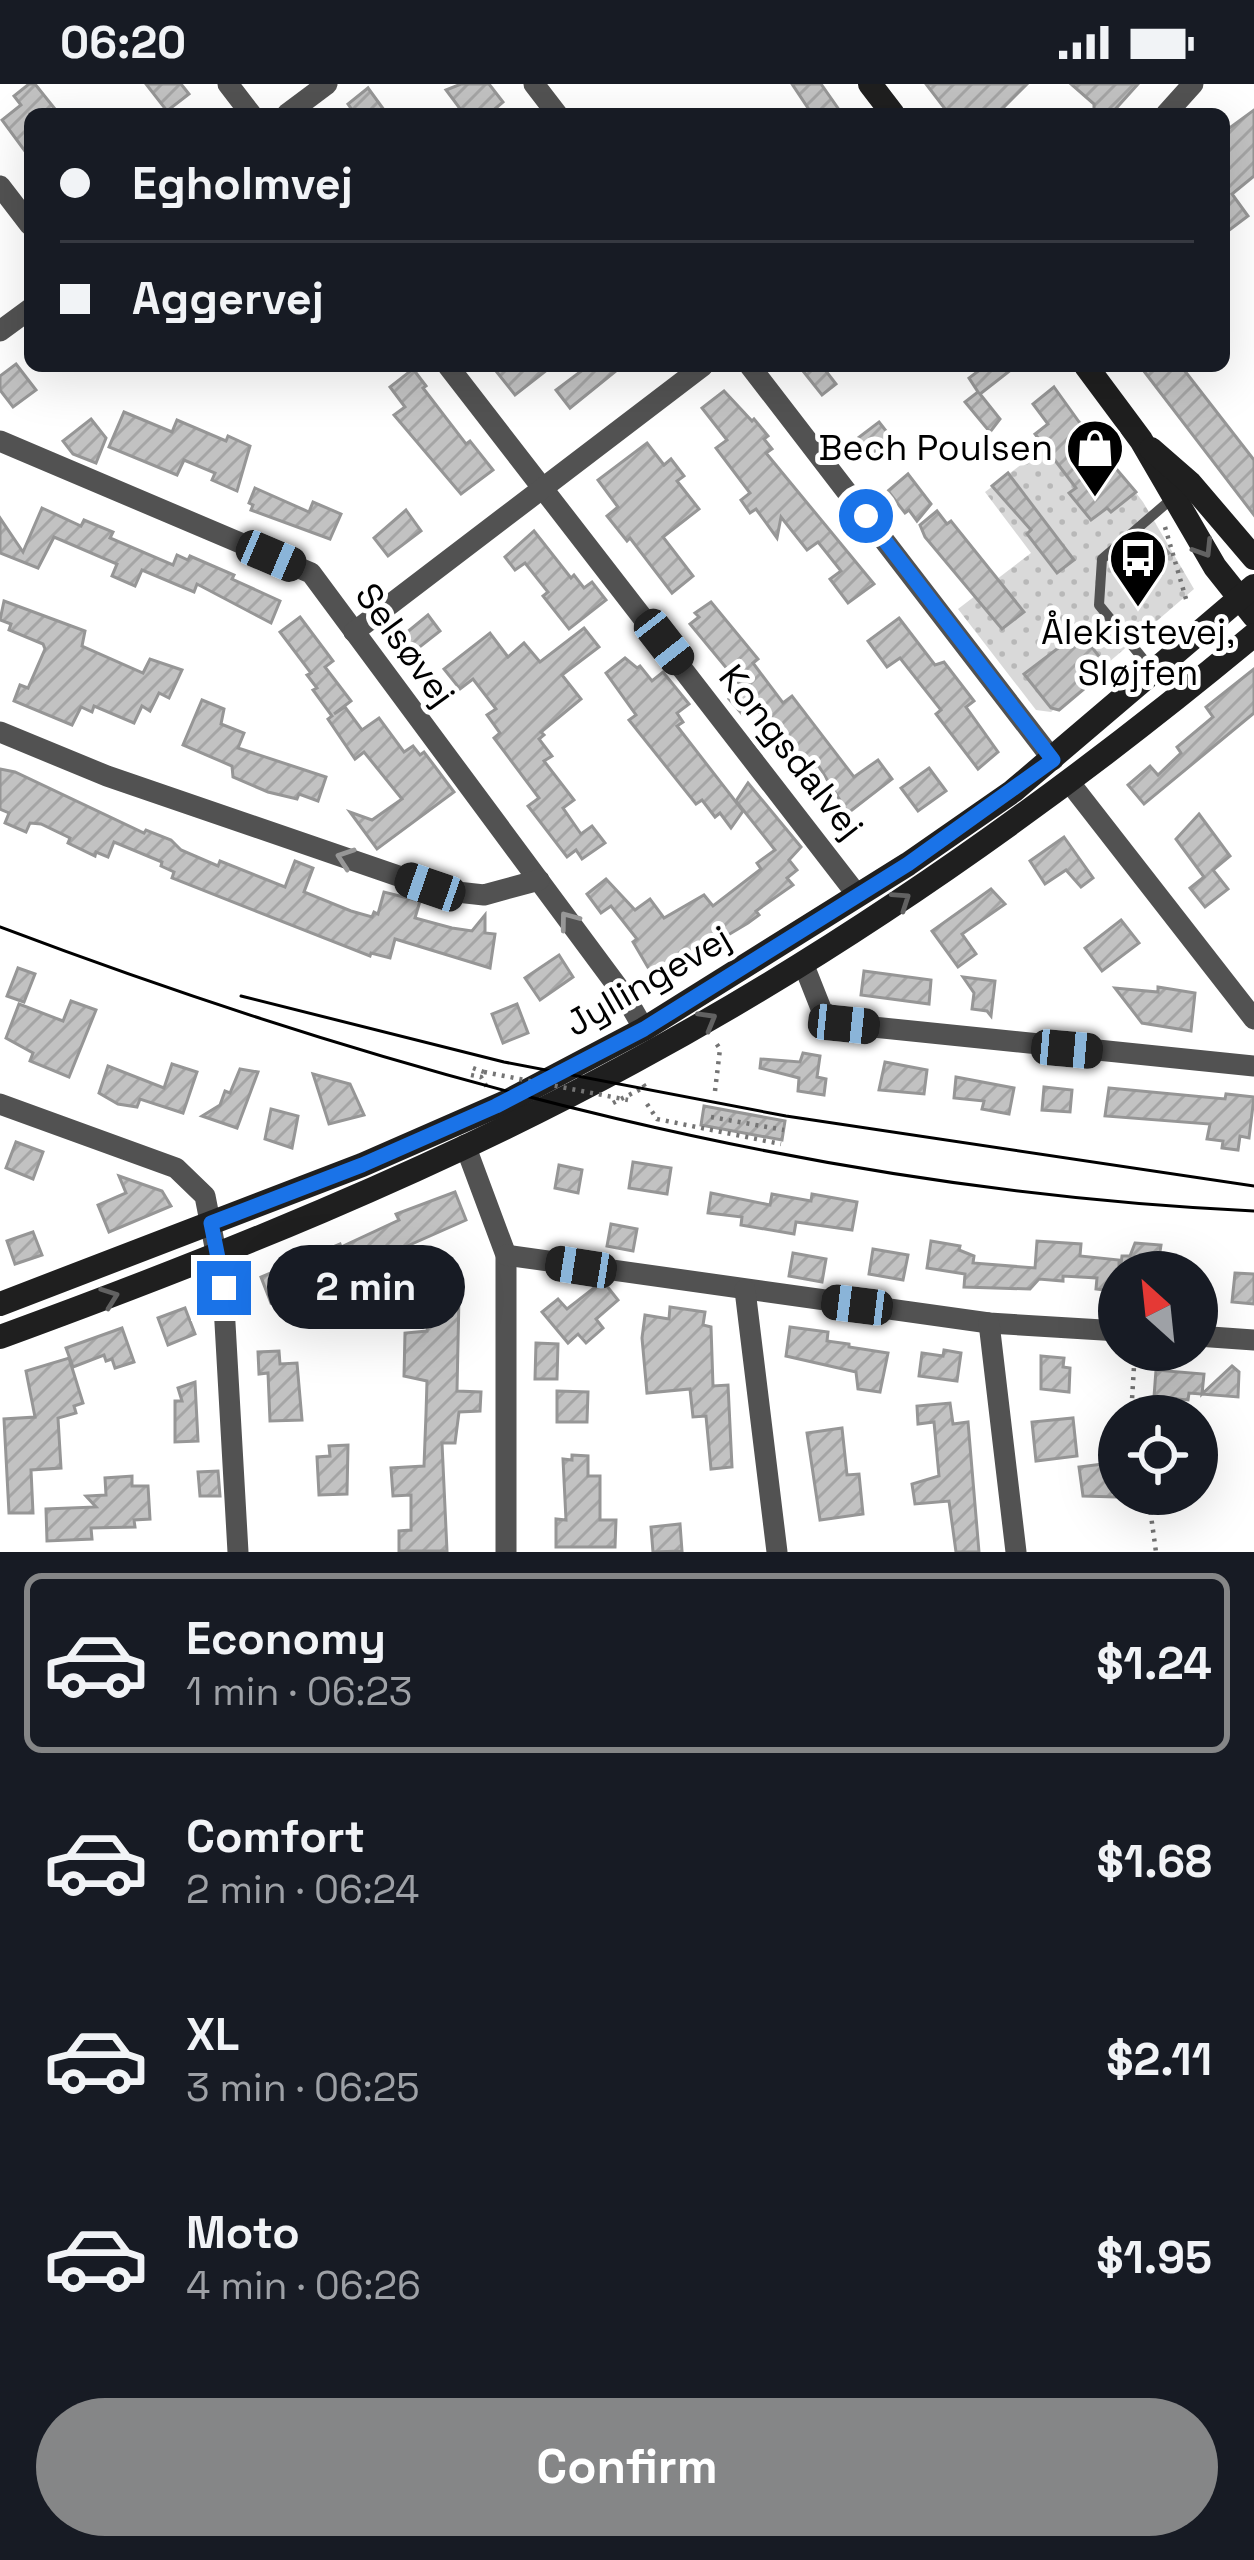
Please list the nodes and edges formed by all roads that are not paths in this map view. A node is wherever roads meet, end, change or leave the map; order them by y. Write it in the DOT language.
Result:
graph roads {
  1 [pos="228,84"];
  2 [pos="327,84"];
  3 [pos="534,84"];
  4 [pos="870,84"];
  5 [pos="1193,84"];
  6 [pos="246,108"];
  7 [pos="295,108"];
  8 [pos="552,108"];
  9 [pos="888,108"];
  10 [pos="1171,108"];
  11 [pos="0,186"];
  12 [pos="24,217"];
  13 [pos="453,372"];
  14 [pos="696,372"];
  15 [pos="755,372"];
  16 [pos="1090,372"];
  17 [pos="0,441"];
  18 [pos="544,488"];
  19 [pos="1181,491"];
  20 [pos="1254,558"];
  21 [pos="1249,600"];
  22 [pos="354,632"];
  23 [pos="1254,635"];
  24 [pos="1155,673"];
  25 [pos="0,732"];
  26 [pos="1053,760"];
  27 [pos="1070,783"];
  28 [pos="538,880"];
  29 [pos="857,896"];
  30 [pos="803,963"];
  31 [pos="1254,1019"];
  32 [pos="644,1029"];
  33 [pos="1254,1066"];
  34 [pos="0,1105"];
  35 [pos="465,1145"];
  36 [pos="211,1223"];
  37 [pos="506,1256"];
  38 [pos="218,1258"];
  39 [pos="746,1290"];
  40 [pos="0,1304"];
  41 [pos="989,1323"];
  42 [pos="1098,1330"];
  43 [pos="0,1337"];
  44 [pos="1218,1337"];
  45 [pos="1254,1340"];
  46 [pos="238,1552"];
  47 [pos="506,1552"];
  48 [pos="778,1552"];
  49 [pos="1016,1552"];
  1 -- 6 [label="street"];
  2 -- 7 [label="street"];
  3 -- 8 [label="street"];
  4 -- 9 [label="street"];
  5 -- 10 [label="street"];
  11 -- 12 [label="street"];
  13 -- 18 [label="street, Kongsdalvej"];
  14 -- 18 [label="street"];
  15 -- 26 [label="street"];
  16 -- 19 [label="street"];
  17 -- 22 [label="street, Selsøvej"];
  18 -- 22 [label="street"];
  18 -- 29 [label="street, Kongsdalvej"];
  19 -- 20 [label="street"];
  19 -- 21 [label="street, one-way"];
  19 -- 24 [label="lane"];
  21 -- 24 [label="street, Jyllingevej"];
  22 -- 28 [label="street, Selsøvej"];
  23 -- 27 [label="street, Jyllingevej"];
  24 -- 26 [label="street, Jyllingevej"];
  28 -- 25 [label="street, one-way"];
  26 -- 29 [label="street, Jyllingevej"];
  30 -- 27 [label="street, Jyllingevej, one-way"];
  27 -- 31 [label="street"];
  32 -- 28 [label="street, Selsøvej, one-way"];
  29 -- 32 [label="street, Jyllingevej"];
  30 -- 33 [label="street"];
  35 -- 30 [label="street, Jyllingevej, one-way"];
  32 -- 36 [label="street, Jyllingevej"];
  34 -- 36 [label="street"];
  35 -- 37 [label="street"];
  35 -- 38 [label="street, Jyllingevej"];
  36 -- 38 [label="street"];
  36 -- 40 [label="street, Jyllingevej"];
  37 -- 39 [label="street"];
  37 -- 47 [label="street"];
  43 -- 38 [label="street, Jyllingevej, one-way"];
  38 -- 46 [label="street"];
  39 -- 41 [label="street"];
  39 -- 48 [label="street"];
  41 -- 42 [label="street"];
  41 -- 49 [label="street"];
  44 -- 45 [label="street"];
}
